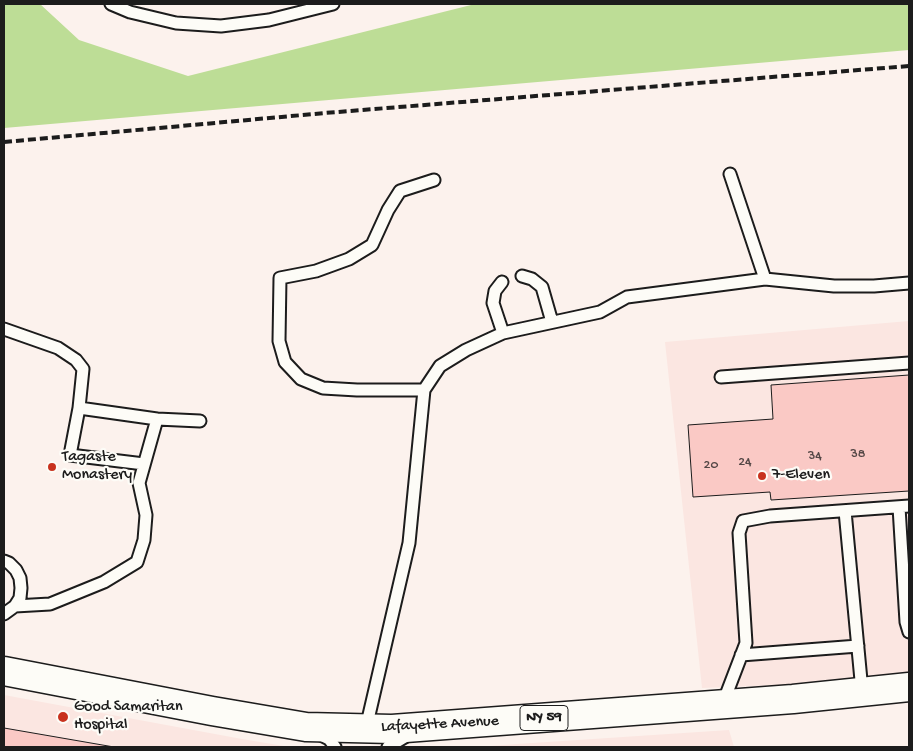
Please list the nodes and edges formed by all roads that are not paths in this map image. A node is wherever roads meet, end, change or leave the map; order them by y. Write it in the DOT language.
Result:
graph roads {
  1 [pos="111,4"];
  2 [pos="333,4"];
  3 [pos="730,174"];
  4 [pos="434,180"];
  5 [pos="522,276"];
  6 [pos="765,278"];
  7 [pos="502,282"];
  8 [pos="909,283"];
  9 [pos="552,322"];
  10 [pos="4,329"];
  11 [pos="503,333"];
  12 [pos="909,363"];
  13 [pos="721,377"];
  14 [pos="424,390"];
  15 [pos="79,408"];
  16 [pos="157,419"];
  17 [pos="200,421"];
  18 [pos="144,464"];
  19 [pos="904,506"];
  20 [pos="845,511"];
  21 [pos="4,560"];
  22 [pos="15,606"];
  23 [pos="4,614"];
  24 [pos="909,632"];
  25 [pos="858,646"];
  26 [pos="741,655"];
  27 [pos="4,671"];
  28 [pos="909,687"];
  29 [pos="862,691"];
  30 [pos="722,704"];
  31 [pos="433,726"];
  32 [pos="306,727"];
  33 [pos="366,728"];
  34 [pos="335,747"];
  35 [pos="388,747"];
  1 -- 2 [label="lane"];
  3 -- 6 [label="lane"];
  4 -- 14 [label="lane"];
  5 -- 9 [label="lane"];
  6 -- 8 [label="lane"];
  6 -- 9 [label="lane"];
  7 -- 11 [label="lane"];
  9 -- 11 [label="lane"];
  10 -- 15 [label="lane"];
  11 -- 14 [label="lane"];
  12 -- 13 [label="lane"];
  14 -- 33 [label="lane"];
  15 -- 16 [label="lane"];
  15 -- 18 [label="lane"];
  16 -- 17 [label="lane"];
  16 -- 18 [label="lane"];
  18 -- 22 [label="lane"];
  19 -- 20 [label="lane"];
  19 -- 24 [label="lane"];
  20 -- 25 [label="lane"];
  20 -- 26 [label="lane"];
  21 -- 22 [label="lane"];
  22 -- 23 [label="lane"];
  25 -- 26 [label="lane"];
  25 -- 29 [label="lane"];
  26 -- 30 [label="lane"];
  27 -- 32 [label="main road, Lafayette Avenue / NY 59"];
  28 -- 29 [label="main road, Lafayette Avenue / NY 59"];
  29 -- 30 [label="main road, Lafayette Avenue / NY 59"];
  30 -- 31 [label="main road, Lafayette Avenue / NY 59"];
  31 -- 33 [label="main road, Lafayette Avenue / NY 59"];
  31 -- 35 [label="lane"];
  32 -- 33 [label="main road, Lafayette Avenue / NY 59"];
  32 -- 34 [label="lane"];
}
